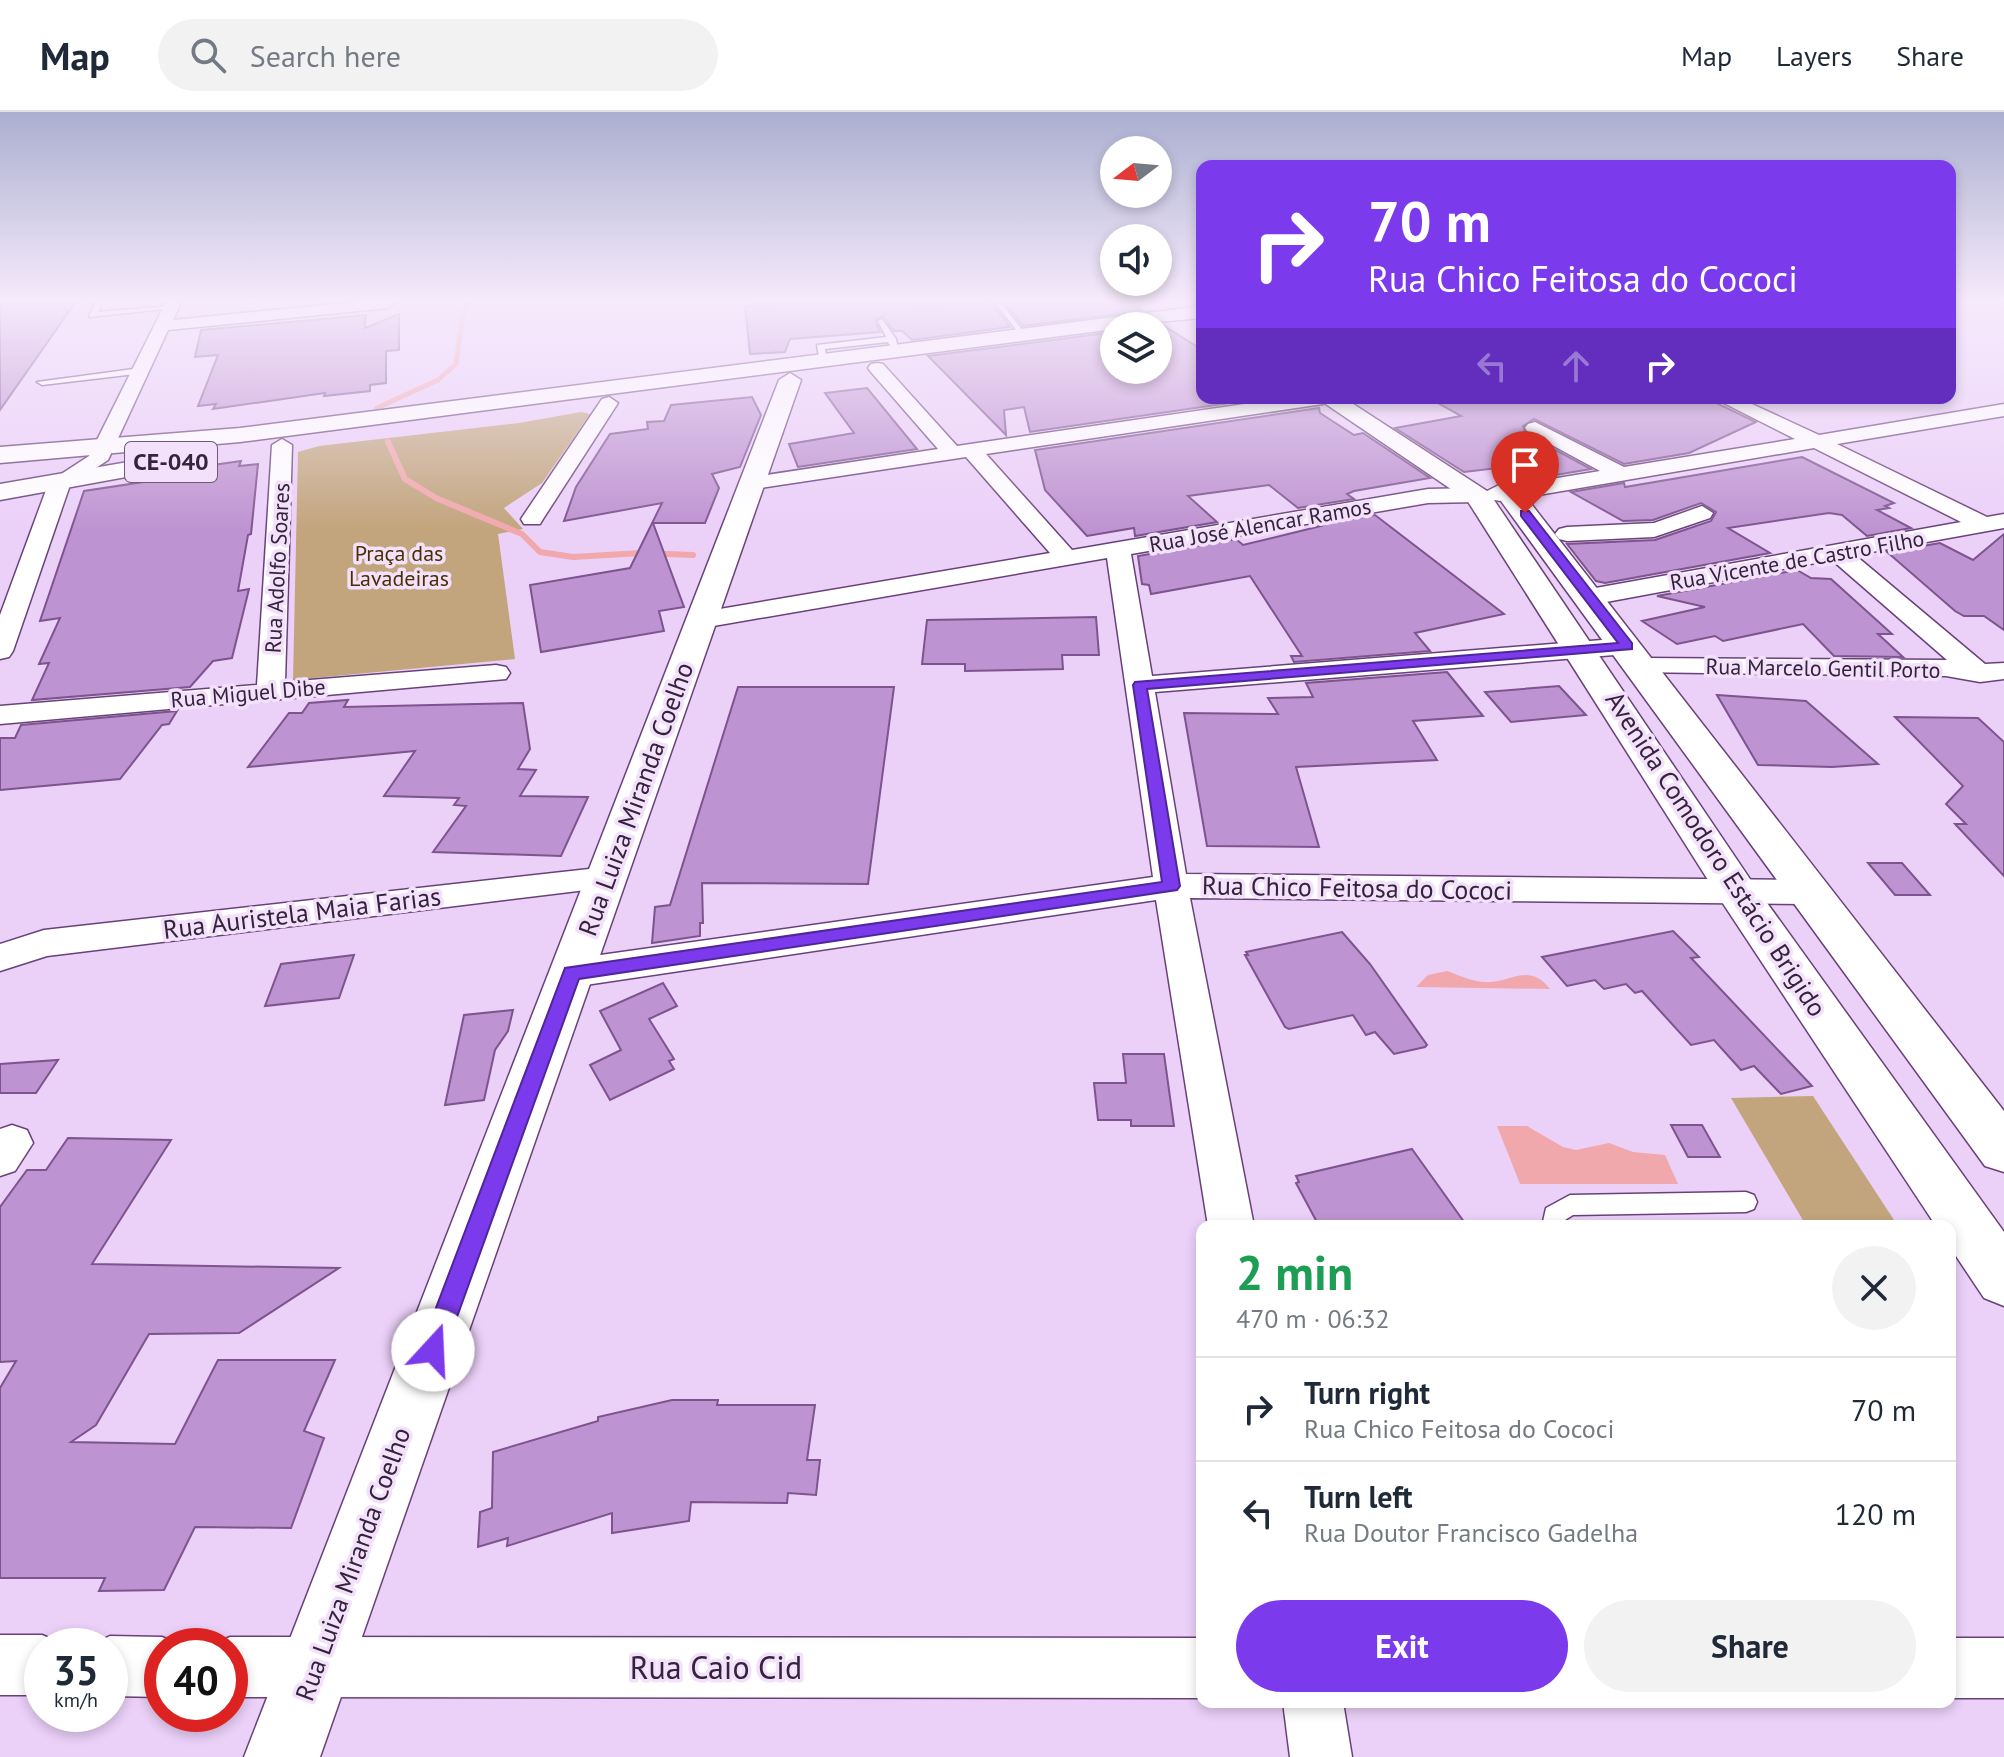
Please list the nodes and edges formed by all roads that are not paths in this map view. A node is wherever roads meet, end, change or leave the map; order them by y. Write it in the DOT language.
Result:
graph roads {
  1 [pos="89,377"];
  2 [pos="138,377"];
  3 [pos="755,377"];
  4 [pos="770,377"];
  5 [pos="803,377"];
  6 [pos="886,377"];
  7 [pos="42,382"];
  8 [pos="609,403"];
  9 [pos="1286,404"];
  10 [pos="1335,404"];
  11 [pos="1737,404"];
  12 [pos="2004,410"];
  13 [pos="1535,428"];
  14 [pos="1819,443"];
  15 [pos="282,445"];
  16 [pos="105,446"];
  17 [pos="962,452"];
  18 [pos="0,455"];
  19 [pos="1622,475"];
  20 [pos="60,482"];
  21 [pos="753,483"];
  22 [pos="0,492"];
  23 [pos="1509,493"];
  24 [pos="1477,495"];
  25 [pos="1702,513"];
  26 [pos="532,519"];
  27 [pos="1994,523"];
  28 [pos="1556,534"];
  29 [pos="1118,549"];
  30 [pos="1838,553"];
  31 [pos="1067,558"];
  32 [pos="1590,597"];
  33 [pos="702,620"];
  34 [pos="1581,650"];
  35 [pos="0,651"];
  36 [pos="1635,656"];
  37 [pos="1992,672"];
  38 [pos="496,673"];
  39 [pos="1140,685"];
  40 [pos="271,691"];
  41 [pos="2004,695"];
  42 [pos="0,715"];
  43 [pos="607,878"];
  44 [pos="1171,886"];
  45 [pos="1737,892"];
  46 [pos="1811,892"];
  47 [pos="0,958"];
  48 [pos="572,973"];
  49 [pos="2004,1150"];
  50 [pos="1746,1202"];
  51 [pos="1230,1220"];
  52 [pos="1554,1220"];
  53 [pos="2004,1279"];
  54 [pos="0,1665"];
  55 [pos="24,1665"];
  56 [pos="248,1667"];
  57 [pos="315,1668"];
  58 [pos="1196,1668"];
  59 [pos="1956,1668"];
  60 [pos="2004,1668"];
  61 [pos="1314,1708"];
  62 [pos="282,1757"];
  63 [pos="1321,1757"];
  1 -- 7 [label="lane"];
  2 -- 16 [label="street"];
  3 -- 16 [label="main road, CE-040"];
  4 -- 8 [label="main road, CE-040"];
  5 -- 21 [label="main road, Rua Luiza Miranda Coelho"];
  6 -- 17 [label="street"];
  8 -- 15 [label="main road, CE-040"];
  8 -- 26 [label="street"];
  9 -- 17 [label="street"];
  10 -- 24 [label="main road, Avenida Comodoro Estácio Brigido"];
  11 -- 14 [label="street"];
  12 -- 14 [label="street, Rua José Alencar Ramos"];
  13 -- 19 [label="street"];
  14 -- 19 [label="street, Rua José Alencar Ramos"];
  14 -- 27 [label="street"];
  15 -- 20 [label="main road, CE-040"];
  15 -- 40 [label="street, Rua Adolfo Soares"];
  16 -- 18 [label="main road, CE-040"];
  16 -- 20 [label="street"];
  17 -- 21 [label="street"];
  17 -- 31 [label="street"];
  19 -- 23 [label="street, Rua José Alencar Ramos"];
  20 -- 22 [label="main road, CE-040"];
  20 -- 35 [label="street"];
  21 -- 33 [label="main road, Rua Luiza Miranda Coelho"];
  23 -- 24 [label="main road, Rua José Alencar Ramos"];
  23 -- 28 [label="main road, Avenida Comodoro Estácio Brigido"];
  24 -- 29 [label="street, Rua José Alencar Ramos"];
  24 -- 34 [label="main road, Avenida Comodoro Estácio Brigido"];
  25 -- 28 [label="street"];
  27 -- 30 [label="street, Rua Vicente de Castro Filho"];
  28 -- 32 [label="main road, Avenida Comodoro Estácio Brigido"];
  29 -- 31 [label="street, Rua José Alencar Ramos"];
  29 -- 39 [label="street"];
  30 -- 32 [label="street, Rua Vicente de Castro Filho"];
  30 -- 37 [label="street"];
  31 -- 33 [label="street, Rua José Alencar Ramos"];
  32 -- 36 [label="main road, Avenida Comodoro Estácio Brigido"];
  33 -- 43 [label="main road, Rua Luiza Miranda Coelho"];
  34 -- 36 [label="street, Rua Marcelo Gentil Porto"];
  34 -- 39 [label="street, Rua Marcelo Gentil Porto"];
  34 -- 45 [label="main road, Avenida Comodoro Estácio Brigido"];
  36 -- 37 [label="street, Rua Marcelo Gentil Porto"];
  36 -- 46 [label="main road, Avenida Comodoro Estácio Brigido"];
  37 -- 41 [label="street"];
  38 -- 40 [label="street, Rua Miguel Dibe"];
  39 -- 44 [label="street"];
  40 -- 42 [label="street, Rua Miguel Dibe"];
  43 -- 47 [label="street, Rua Auristela Maia Farias"];
  43 -- 48 [label="main road, Rua Luiza Miranda Coelho"];
  44 -- 45 [label="street, Rua Chico Feitosa do Cococi"];
  44 -- 48 [label="street, Rua Chico Feitosa do Cococi"];
  44 -- 51 [label="street"];
  45 -- 46 [label="street, Rua Chico Feitosa do Cococi"];
  45 -- 53 [label="main road, Avenida Comodoro Estácio Brigido"];
  46 -- 49 [label="main road, Avenida Comodoro Estácio Brigido"];
  48 -- 57 [label="main road, Rua Luiza Miranda Coelho"];
  50 -- 52 [label="lane"];
  54 -- 55 [label="street"];
  56 -- 57 [label="street, Rua Caio Cid"];
  57 -- 58 [label="street, Rua Caio Cid"];
  57 -- 62 [label="main road, Rua Luiza Miranda Coelho"];
  59 -- 60 [label="street"];
  61 -- 63 [label="street"];
}
